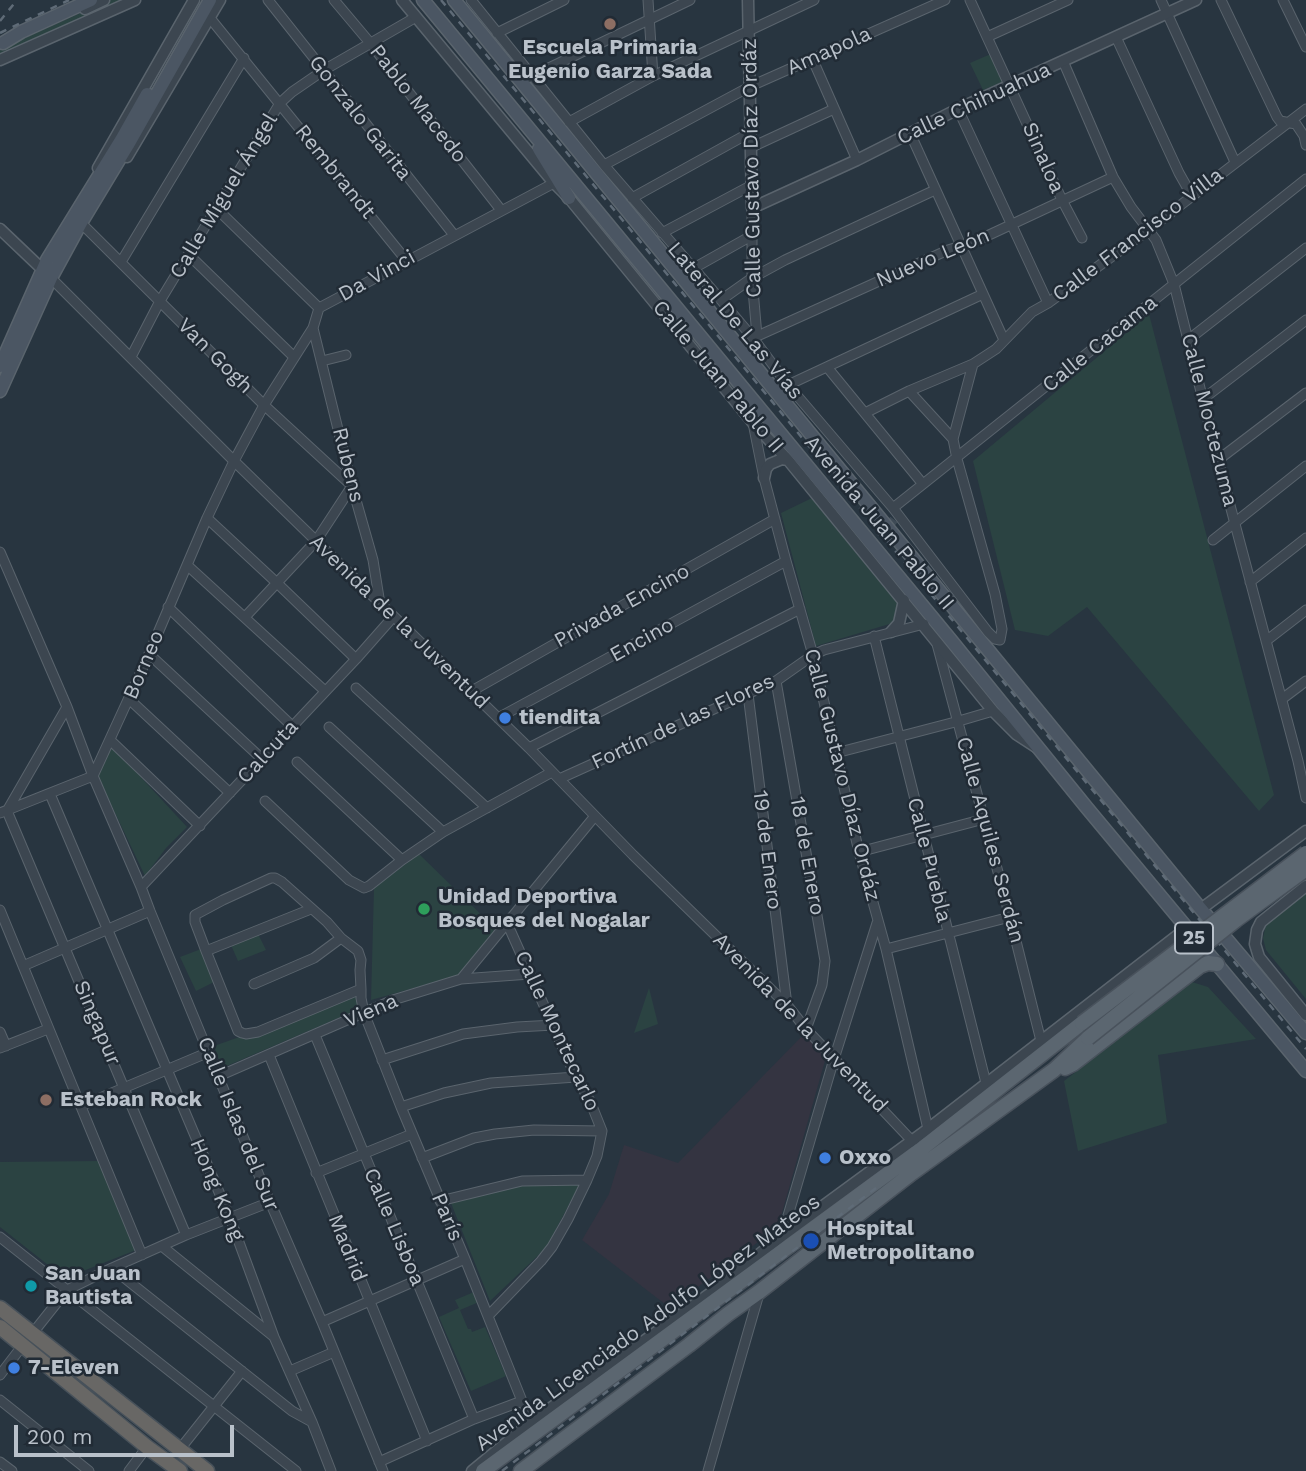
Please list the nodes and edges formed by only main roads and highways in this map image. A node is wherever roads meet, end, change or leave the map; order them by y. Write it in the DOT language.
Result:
graph roads {
  1 [pos="91,0"];
  2 [pos="201,0"];
  3 [pos="210,0"];
  4 [pos="423,0"];
  5 [pos="454,0"];
  6 [pos="2,44"];
  7 [pos="526,124"];
  8 [pos="125,142"];
  9 [pos="98,186"];
  10 [pos="569,198"];
  11 [pos="46,274"];
  12 [pos="0,366"];
  13 [pos="0,391"];
  14 [pos="1306,853"];
  15 [pos="1306,869"];
  16 [pos="1217,964"];
  17 [pos="1306,1033"];
  18 [pos="1054,1070"];
  19 [pos="1306,1071"];
  20 [pos="1012,1077"];
  21 [pos="986,1083"];
  22 [pos="0,1308"];
  23 [pos="0,1327"];
  24 [pos="27,1339"];
  25 [pos="557,1402"];
  26 [pos="549,1421"];
  27 [pos="180,1471"];
  28 [pos="207,1471"];
  29 [pos="483,1471"];
  30 [pos="520,1471"];
  1 -- 6 [label="main road"];
  2 -- 8 [label="main road"];
  3 -- 8 [label="main road"];
  4 -- 7 [label="main road, Avenida Juan Pablo II"];
  5 -- 17 [label="main road, Avenida Juan Pablo II"];
  7 -- 10 [label="main road"];
  7 -- 16 [label="main road, Avenida Juan Pablo II"];
  8 -- 9 [label="main road"];
  9 -- 11 [label="main road"];
  9 -- 11 [label="main road"];
  11 -- 12 [label="main road"];
  11 -- 13 [label="main road"];
  14 -- 20 [label="main road, Avenida Licenciado Adolfo López Mateos / 25, bridge"];
  15 -- 18 [label="main road, Avenida Licenciado Adolfo López Mateos / 25, bridge"];
  16 -- 18 [label="main road"];
  16 -- 19 [label="main road, Avenida Juan Pablo II"];
  18 -- 30 [label="main road, Avenida Licenciado Adolfo López Mateos / 25"];
  20 -- 21 [label="main road"];
  20 -- 26 [label="main road, Avenida Licenciado Adolfo López Mateos / 25"];
  22 -- 24 [label="highway"];
  23 -- 24 [label="highway"];
  24 -- 27 [label="highway"];
  24 -- 28 [label="highway"];
  25 -- 26 [label="main road"];
  26 -- 29 [label="main road, Avenida Licenciado Adolfo López Mateos / 25"];
}
